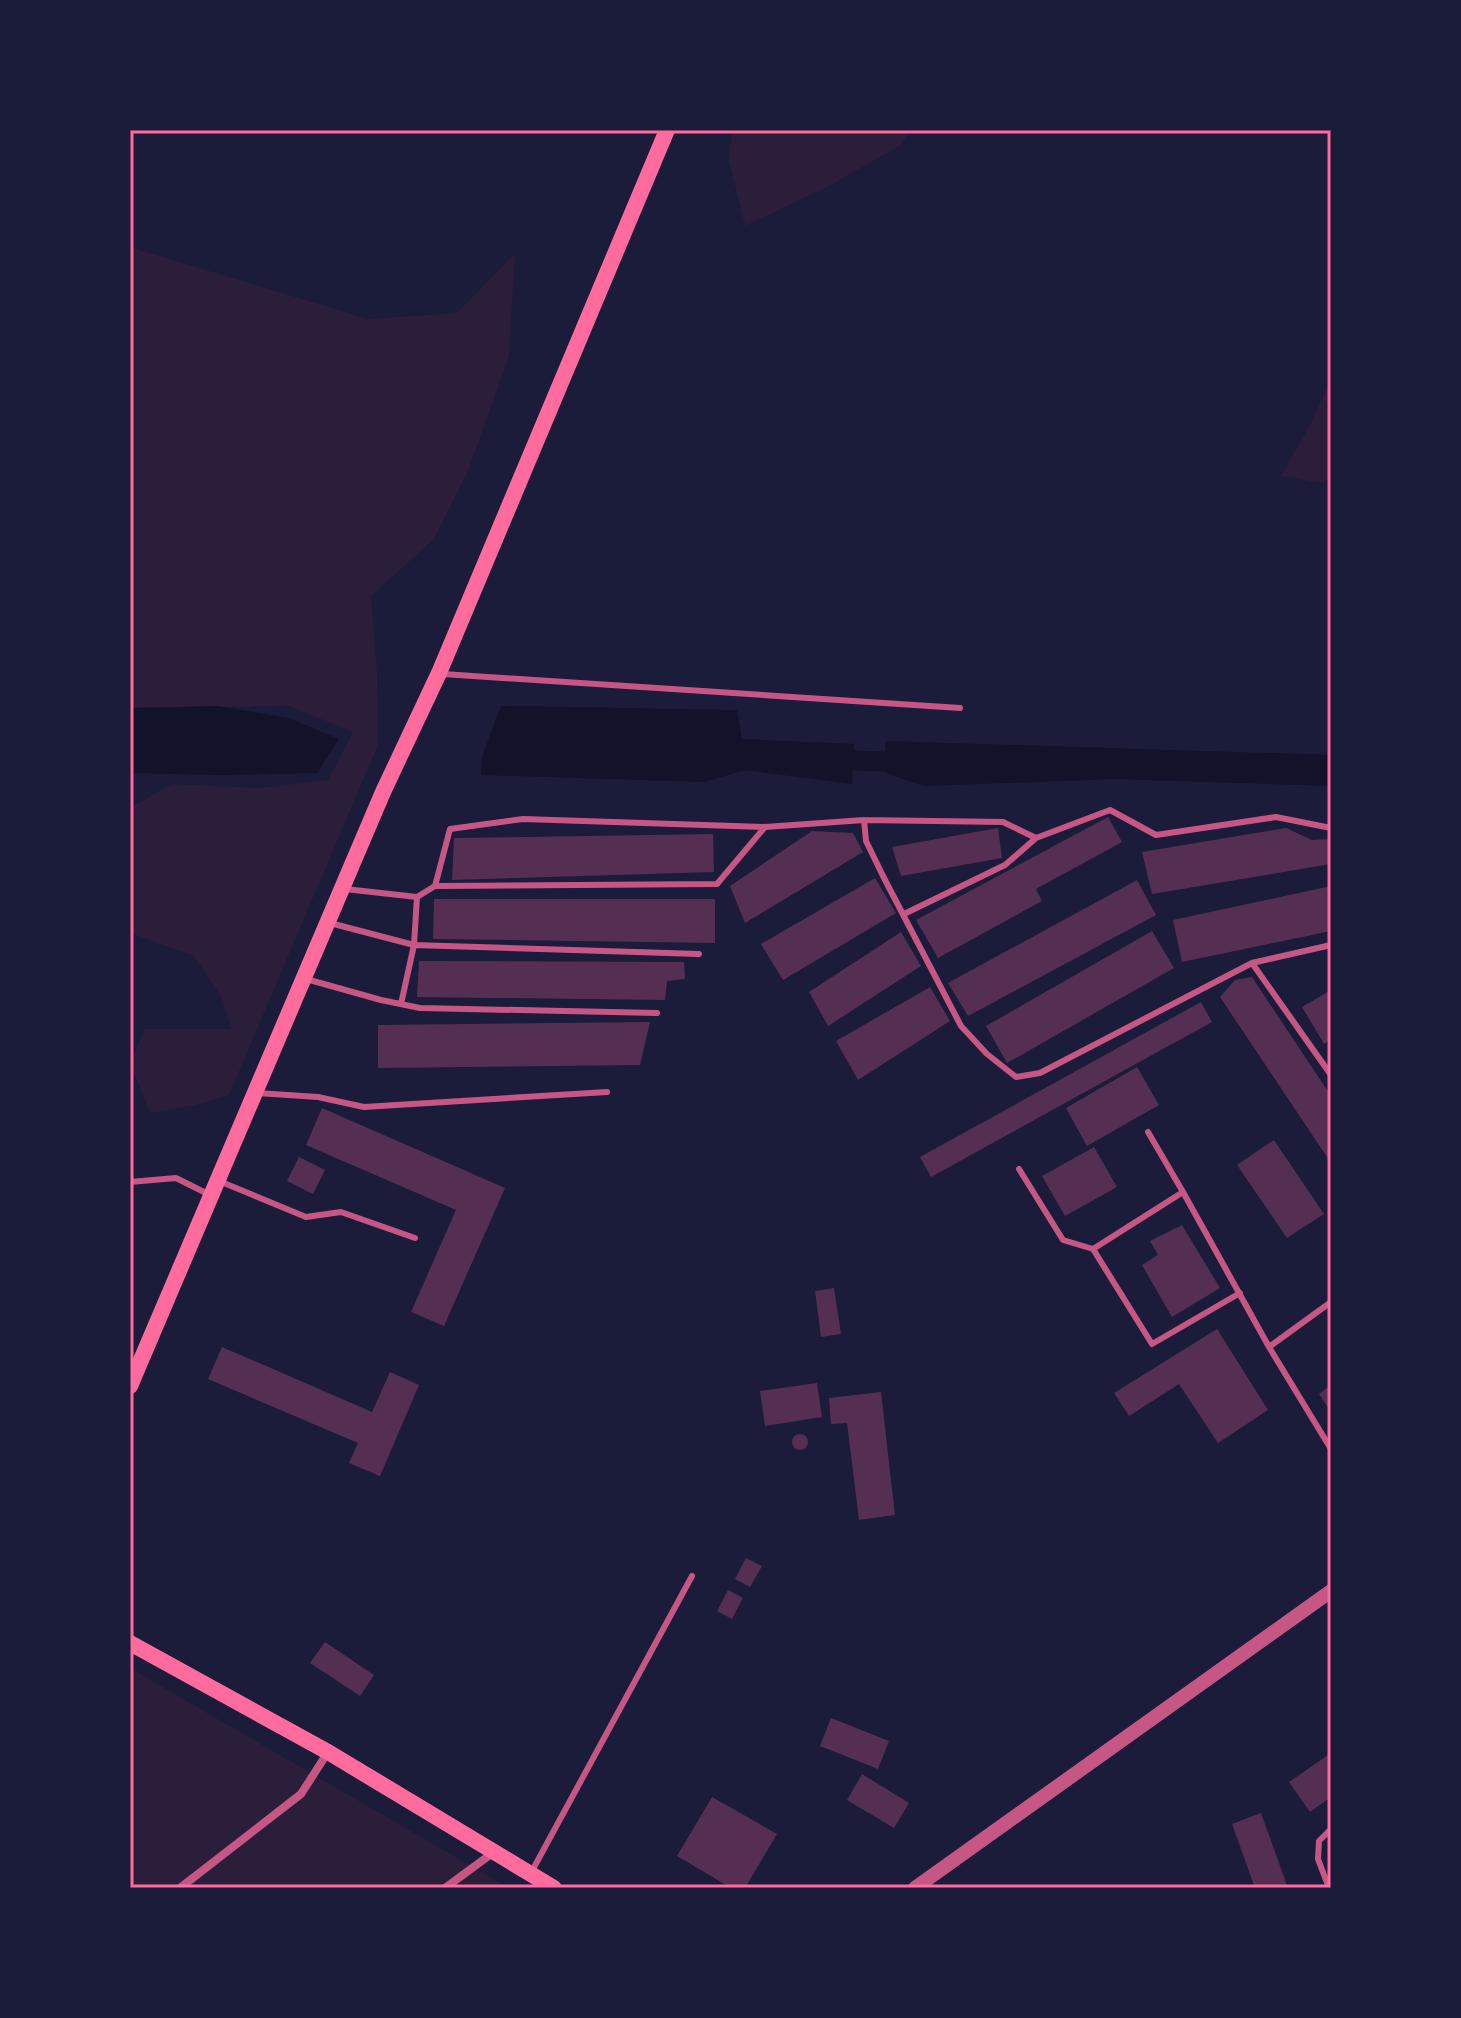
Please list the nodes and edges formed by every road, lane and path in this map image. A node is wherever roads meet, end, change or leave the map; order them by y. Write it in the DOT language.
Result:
graph roads {
  1 [pos="667,130"];
  2 [pos="439,673"];
  3 [pos="960,708"];
  4 [pos="864,820"];
  5 [pos="765,827"];
  6 [pos="1331,828"];
  7 [pos="1036,838"];
  8 [pos="435,886"];
  9 [pos="341,888"];
  10 [pos="417,897"];
  11 [pos="904,914"];
  12 [pos="327,922"];
  13 [pos="414,945"];
  14 [pos="1331,945"];
  15 [pos="699,954"];
  16 [pos="1252,963"];
  17 [pos="303,978"];
  18 [pos="401,1004"];
  19 [pos="657,1013"];
  20 [pos="1331,1075"];
  21 [pos="254,1092"];
  22 [pos="607,1092"];
  23 [pos="1148,1132"];
  24 [pos="1019,1169"];
  25 [pos="130,1182"];
  26 [pos="213,1187"];
  27 [pos="1183,1192"];
  28 [pos="415,1238"];
  29 [pos="1093,1249"];
  30 [pos="1240,1293"];
  31 [pos="1331,1302"];
  32 [pos="1269,1347"];
  33 [pos="130,1386"];
  34 [pos="1331,1449"];
  35 [pos="692,1576"];
  36 [pos="1331,1591"];
  37 [pos="130,1643"];
  38 [pos="328,1752"];
  39 [pos="1331,1829"];
  40 [pos="494,1852"];
  41 [pos="530,1874"];
  42 [pos="180,1888"];
  43 [pos="445,1888"];
  44 [pos="554,1888"];
  45 [pos="915,1888"];
  46 [pos="1329,1888"];
  1 -- 2 [label="main road"];
  2 -- 3 [label="lane"];
  2 -- 9 [label="main road"];
  4 -- 5 [label="lane"];
  4 -- 7 [label="lane"];
  4 -- 11 [label="lane"];
  5 -- 8 [label="lane"];
  5 -- 8 [label="lane"];
  6 -- 7 [label="lane"];
  7 -- 11 [label="lane"];
  8 -- 10 [label="lane"];
  9 -- 10 [label="lane"];
  9 -- 12 [label="main road"];
  10 -- 13 [label="lane"];
  11 -- 16 [label="lane"];
  12 -- 13 [label="lane"];
  12 -- 17 [label="main road"];
  13 -- 15 [label="lane"];
  13 -- 18 [label="lane"];
  14 -- 16 [label="lane"];
  16 -- 20 [label="lane"];
  17 -- 18 [label="lane"];
  17 -- 21 [label="main road"];
  18 -- 19 [label="lane"];
  21 -- 22 [label="lane"];
  21 -- 26 [label="main road"];
  23 -- 27 [label="lane"];
  24 -- 29 [label="lane"];
  25 -- 26 [label="lane"];
  26 -- 28 [label="lane"];
  26 -- 33 [label="main road"];
  27 -- 29 [label="lane"];
  27 -- 30 [label="lane"];
  29 -- 30 [label="lane"];
  30 -- 32 [label="lane"];
  31 -- 32 [label="lane"];
  32 -- 34 [label="lane"];
  35 -- 41 [label="lane"];
  36 -- 45 [label="street"];
  37 -- 38 [label="main road"];
  38 -- 40 [label="main road"];
  38 -- 42 [label="street"];
  39 -- 46 [label="lane"];
  40 -- 41 [label="main road"];
  40 -- 43 [label="street"];
  41 -- 44 [label="main road"];
}
